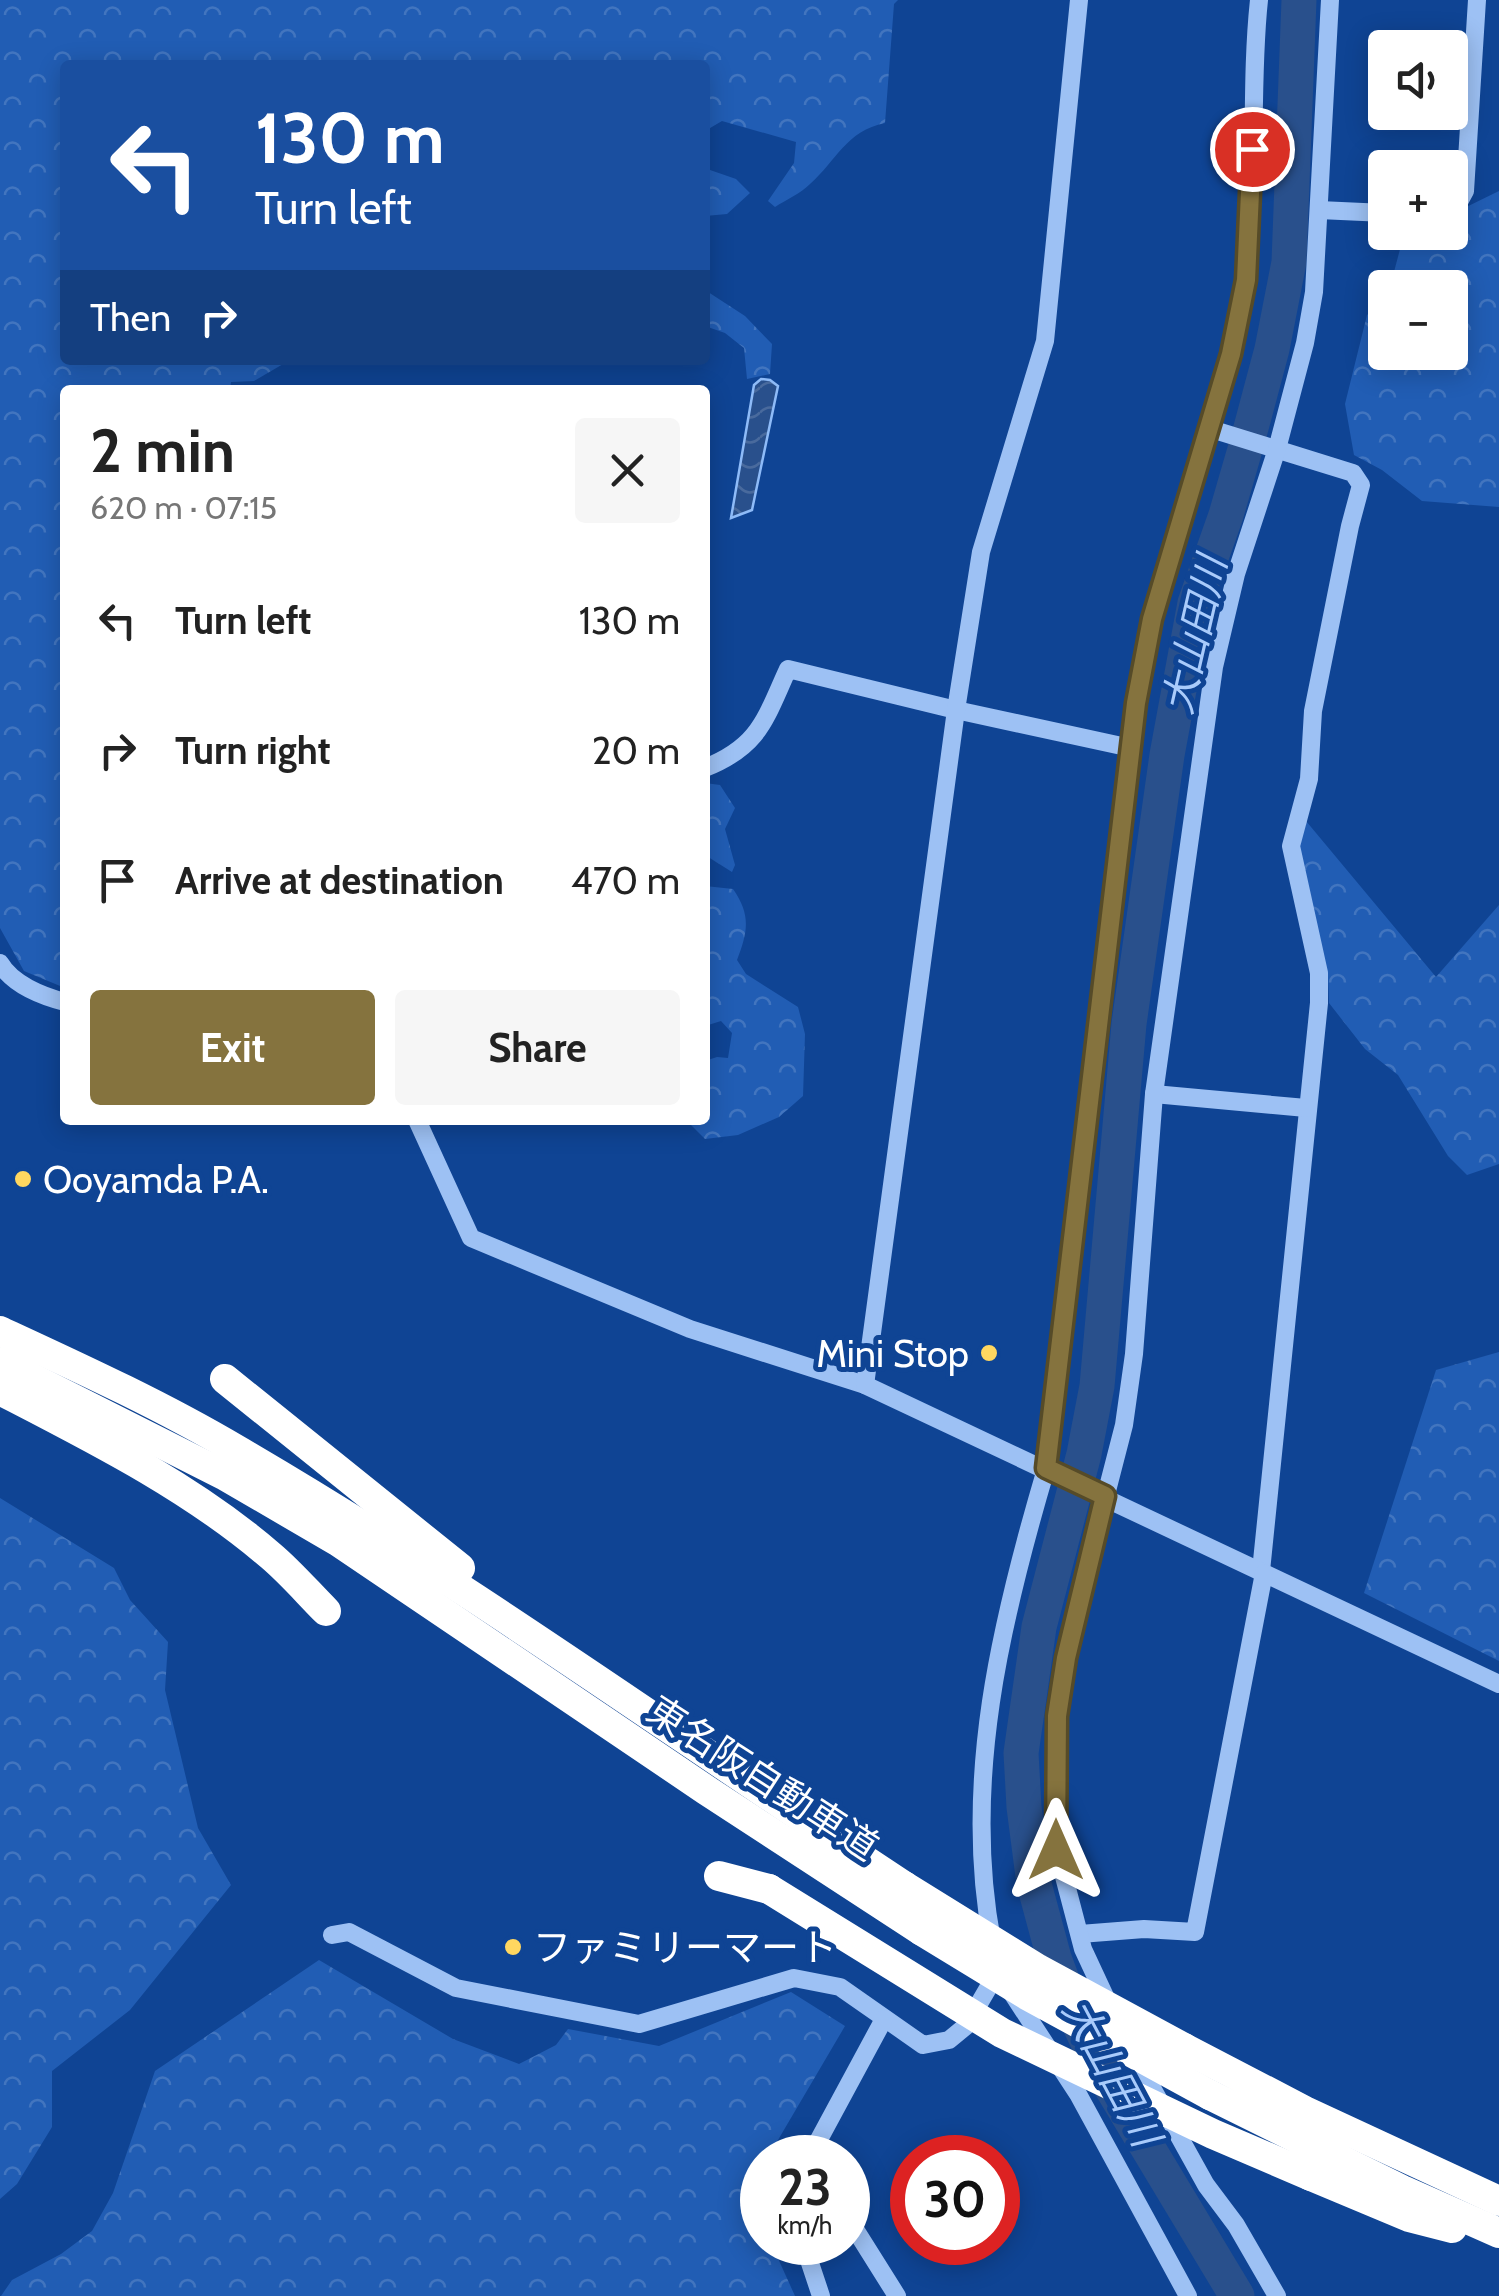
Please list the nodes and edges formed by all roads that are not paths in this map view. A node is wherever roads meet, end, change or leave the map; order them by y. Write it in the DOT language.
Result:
graph roads {
  1 [pos="1079,0"];
  2 [pos="1259,0"];
  3 [pos="1330,0"];
  4 [pos="1477,0"];
  5 [pos="1467,150"];
  6 [pos="1319,210"];
  7 [pos="1368,213"];
  8 [pos="1211,429"];
  9 [pos="1277,449"];
  10 [pos="956,710"];
  11 [pos="1131,748"];
  12 [pos="710,765"];
  13 [pos="0,963"];
  14 [pos="60,1001"];
  15 [pos="1154,1094"];
  16 [pos="1306,1108"];
  17 [pos="419,1125"];
  18 [pos="0,1331"];
  19 [pos="0,1362"];
  20 [pos="225,1379"];
  21 [pos="865,1385"];
  22 [pos="0,1390"];
  23 [pos="1049,1470"];
  24 [pos="1103,1495"];
  25 [pos="1262,1572"];
  26 [pos="326,1611"];
  27 [pos="546,1646"];
  28 [pos="1499,1684"];
  29 [pos="719,1876"];
  30 [pos="1080,1934"];
  31 [pos="332,1935"];
  32 [pos="998,1971"];
  33 [pos="884,2019"];
  34 [pos="820,2135"];
  35 [pos="1499,2202"];
  36 [pos="1499,2236"];
  37 [pos="870,2253"];
  38 [pos="811,2265"];
  39 [pos="821,2296"];
  40 [pos="897,2296"];
  41 [pos="1188,2296"];
  42 [pos="1278,2296"];
  1 -- 10 [label="street"];
  2 -- 8 [label="street"];
  3 -- 6 [label="street"];
  4 -- 5 [label="street"];
  6 -- 7 [label="street"];
  6 -- 9 [label="street"];
  8 -- 9 [label="street"];
  8 -- 11 [label="street"];
  9 -- 15 [label="street"];
  9 -- 16 [label="street"];
  10 -- 11 [label="street"];
  10 -- 12 [label="street"];
  10 -- 21 [label="street"];
  11 -- 23 [label="street"];
  13 -- 14 [label="street"];
  15 -- 16 [label="street"];
  15 -- 24 [label="street"];
  16 -- 25 [label="street"];
  17 -- 21 [label="street"];
  18 -- 27 [label="highway, 東名阪自動車道"];
  19 -- 36 [label="highway, 東名阪自動車道, bridge"];
  20 -- 27 [label="highway"];
  21 -- 23 [label="street"];
  22 -- 26 [label="highway"];
  23 -- 24 [label="street"];
  23 -- 32 [label="street"];
  24 -- 25 [label="street"];
  24 -- 30 [label="street"];
  25 -- 28 [label="street"];
  25 -- 30 [label="street"];
  27 -- 35 [label="highway, 東名阪自動車道, bridge"];
  29 -- 36 [label="highway, bridge"];
  30 -- 42 [label="street"];
  31 -- 33 [label="street"];
  32 -- 33 [label="street"];
  32 -- 41 [label="street"];
  33 -- 34 [label="street"];
  37 -- 40 [label="street"];
  38 -- 39 [label="street"];
}
